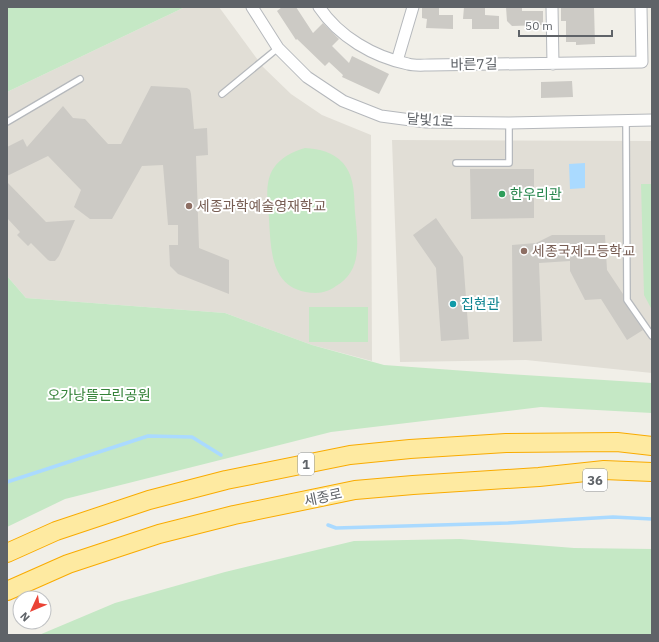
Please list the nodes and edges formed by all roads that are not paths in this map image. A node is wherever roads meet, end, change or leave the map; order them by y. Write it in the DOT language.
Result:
graph roads {
  1 [pos="252,7"];
  2 [pos="319,7"];
  3 [pos="413,7"];
  4 [pos="552,7"];
  5 [pos="641,7"];
  6 [pos="278,48"];
  7 [pos="397,61"];
  8 [pos="553,64"];
  9 [pos="80,79"];
  10 [pos="222,94"];
  11 [pos="652,120"];
  12 [pos="626,121"];
  13 [pos="7,122"];
  14 [pos="509,123"];
  15 [pos="456,163"];
  16 [pos="652,336"];
  17 [pos="617,442"];
  18 [pos="652,443"];
  19 [pos="652,446"];
  20 [pos="652,472"];
  21 [pos="539,477"];
  22 [pos="652,484"];
  23 [pos="7,553"];
  24 [pos="7,591"];
  1 -- 6 [label="street, 달빛1로"];
  2 -- 7 [label="street, 바른7길"];
  3 -- 7 [label="street"];
  4 -- 8 [label="street"];
  5 -- 8 [label="street, 바른7길"];
  6 -- 10 [label="lane"];
  6 -- 14 [label="street, 달빛1로"];
  7 -- 8 [label="street, 바른7길"];
  9 -- 13 [label="lane"];
  11 -- 12 [label="street, 달빛1로"];
  12 -- 14 [label="street, 달빛1로"];
  12 -- 16 [label="lane"];
  14 -- 15 [label="lane"];
  17 -- 18 [label="highway"];
  17 -- 19 [label="highway, 1"];
  17 -- 23 [label="highway, 1"];
  20 -- 21 [label="highway, 세종로"];
  21 -- 22 [label="highway, 36"];
  21 -- 24 [label="highway, 세종로"];
}
